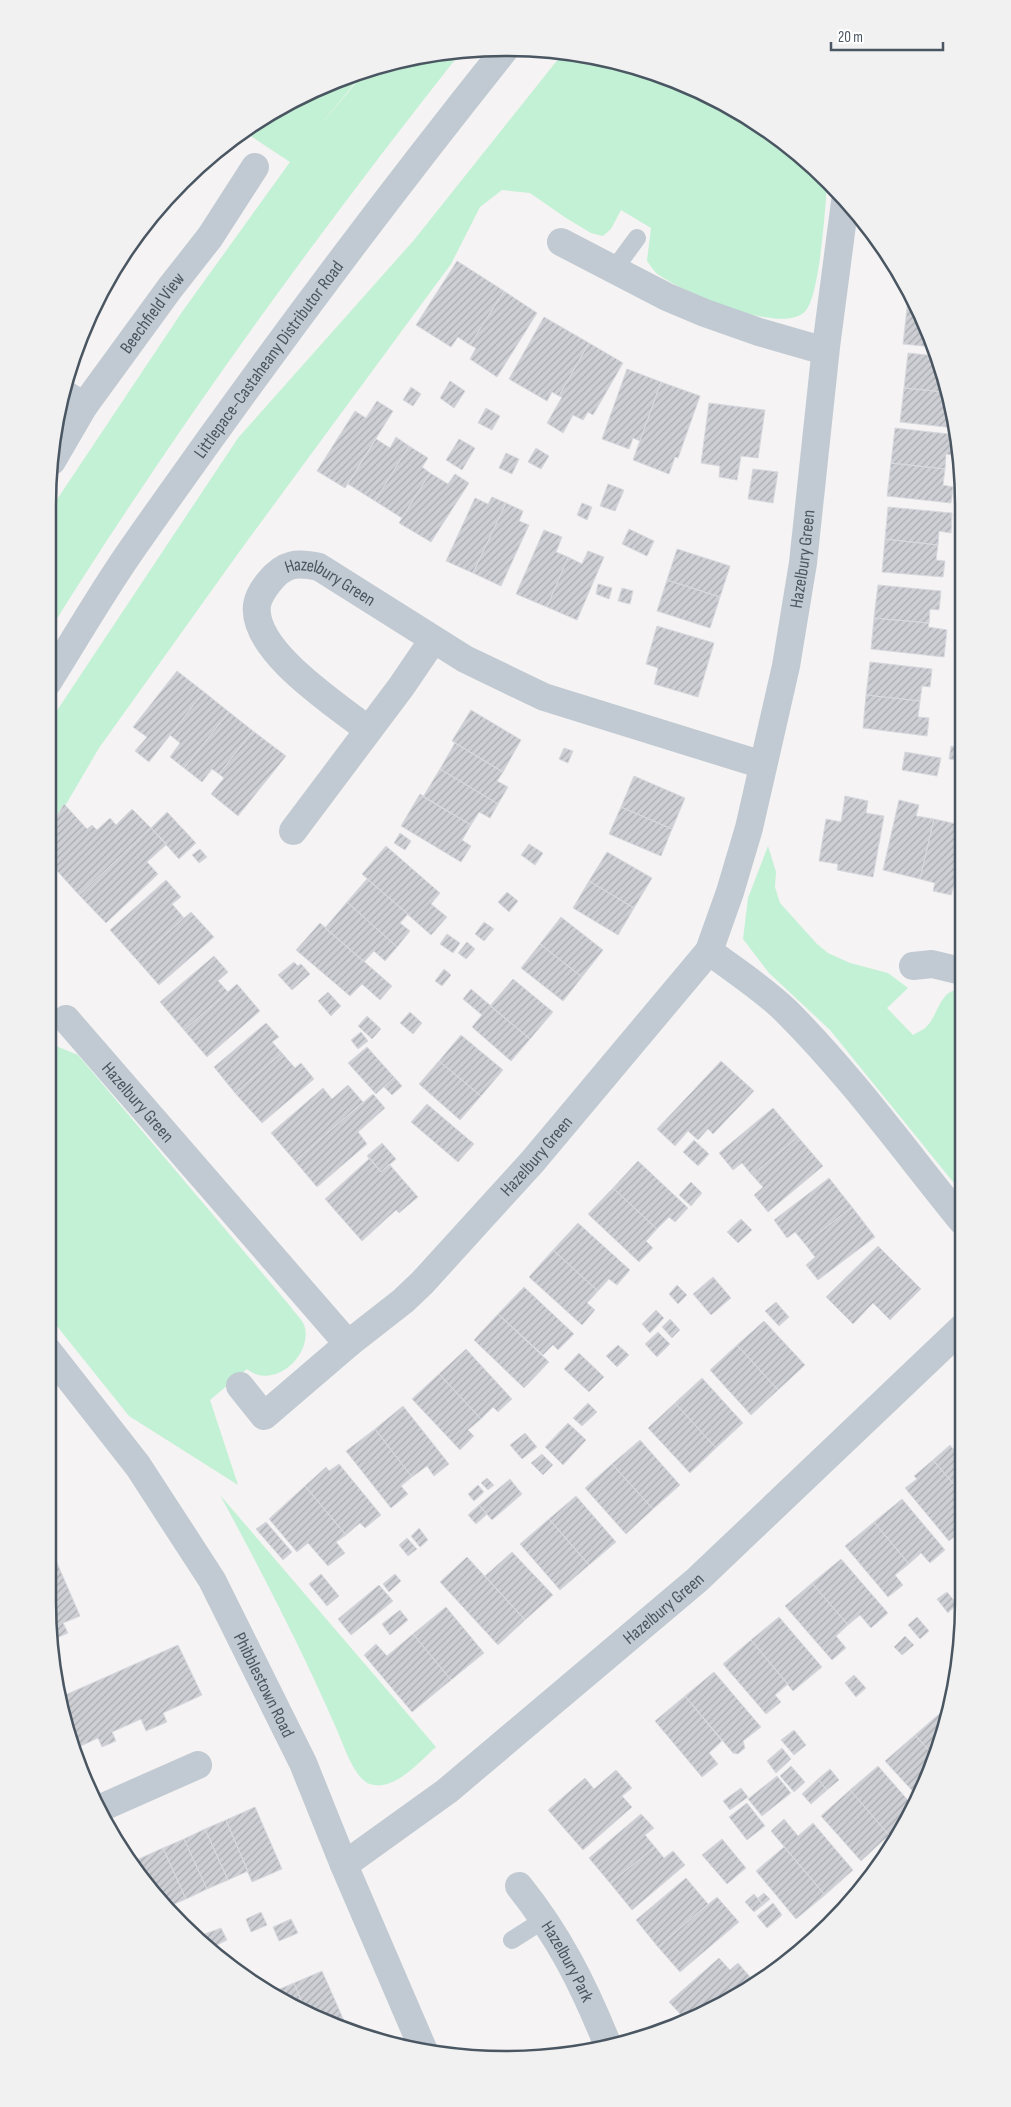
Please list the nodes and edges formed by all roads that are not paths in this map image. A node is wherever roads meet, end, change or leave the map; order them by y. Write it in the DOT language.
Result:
graph roads {
  1 [pos="499,56"];
  2 [pos="255,167"];
  3 [pos="843,209"];
  4 [pos="637,238"];
  5 [pos="561,242"];
  6 [pos="615,268"];
  7 [pos="825,352"];
  8 [pos="74,400"];
  9 [pos="63,431"];
  10 [pos="433,640"];
  11 [pos="56,669"];
  12 [pos="367,729"];
  13 [pos="763,765"];
  14 [pos="293,831"];
  15 [pos="709,951"];
  16 [pos="912,966"];
  17 [pos="955,970"];
  18 [pos="66,1019"];
  19 [pos="955,1212"];
  20 [pos="955,1334"];
  21 [pos="348,1344"];
  22 [pos="56,1361"];
  23 [pos="240,1386"];
  24 [pos="198,1765"];
  25 [pos="106,1806"];
  26 [pos="344,1865"];
  27 [pos="519,1886"];
  28 [pos="545,1920"];
  29 [pos="512,1940"];
  30 [pos="605,2039"];
  31 [pos="420,2042"];
  1 -- 11 [label="street, Littlepace-Castaheany Distributor Road"];
  2 -- 8 [label="street, Beechfield View"];
  3 -- 7 [label="street, Hazelbury Green"];
  4 -- 6 [label="lane"];
  5 -- 6 [label="street"];
  6 -- 7 [label="street"];
  7 -- 13 [label="street, Hazelbury Green"];
  8 -- 9 [label="street, Beechfield View"];
  10 -- 12 [label="street"];
  10 -- 12 [label="street, Hazelbury Green"];
  10 -- 13 [label="street, Hazelbury Green"];
  12 -- 14 [label="street"];
  13 -- 15 [label="street, Hazelbury Green"];
  15 -- 19 [label="street"];
  15 -- 21 [label="street, Hazelbury Green"];
  16 -- 17 [label="street"];
  18 -- 21 [label="street, Hazelbury Green"];
  20 -- 26 [label="street, Hazelbury Green"];
  21 -- 23 [label="street, Hazelbury Green"];
  22 -- 26 [label="street, Phibblestown Road"];
  24 -- 25 [label="street"];
  26 -- 31 [label="street, Phibblestown Road"];
  27 -- 28 [label="street, Hazelbury Park"];
  28 -- 29 [label="lane"];
  28 -- 30 [label="street, Hazelbury Park"];
}
